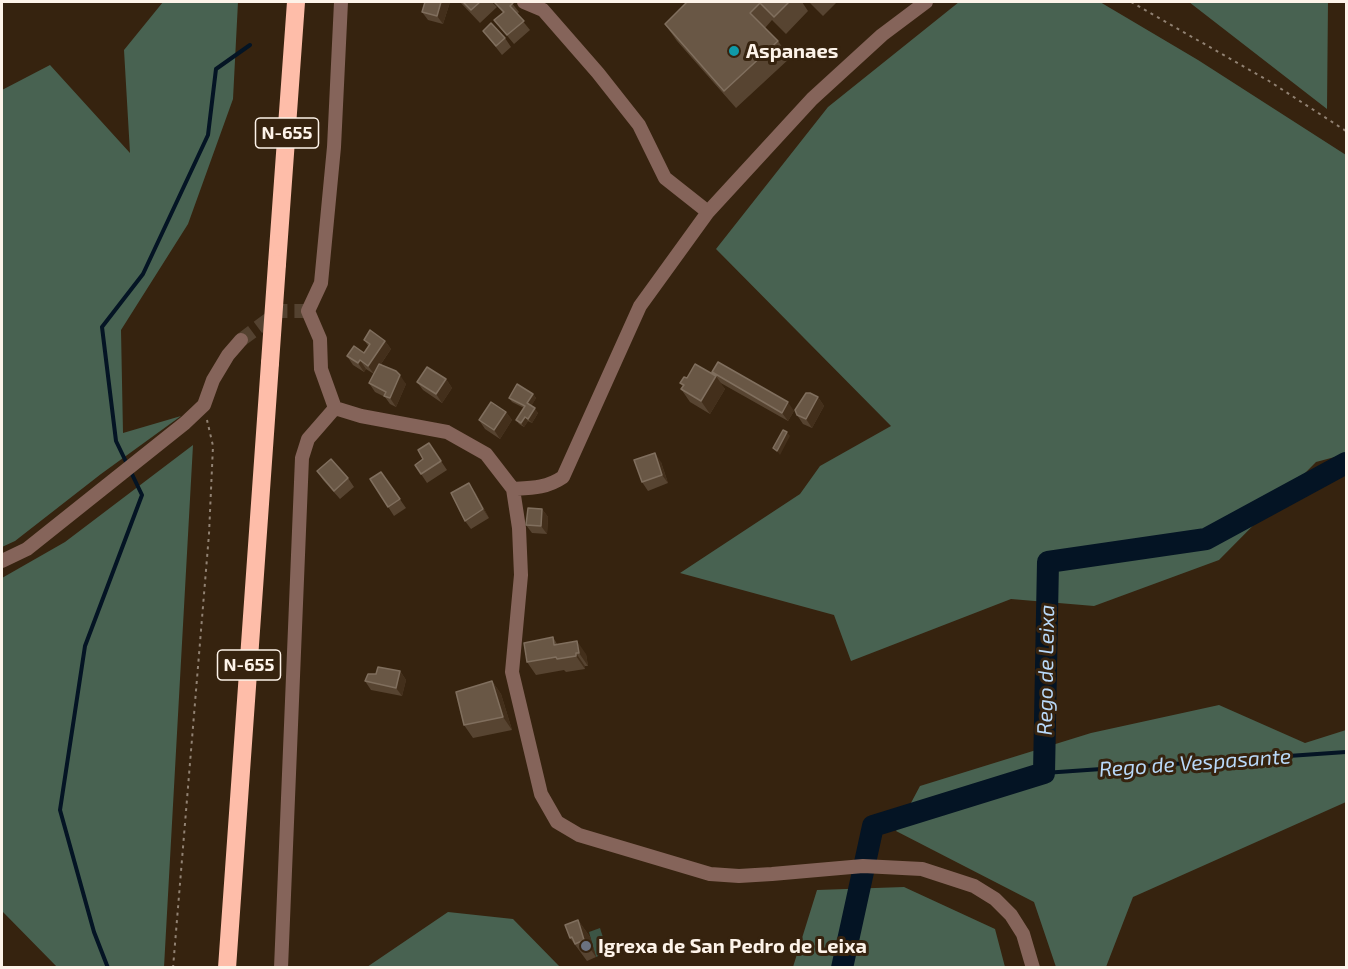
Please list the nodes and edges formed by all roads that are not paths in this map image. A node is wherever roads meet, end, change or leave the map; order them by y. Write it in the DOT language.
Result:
graph roads {
  1 [pos="296,2"];
  2 [pos="341,2"];
  3 [pos="524,2"];
  4 [pos="926,2"];
  5 [pos="708,213"];
  6 [pos="241,340"];
  7 [pos="335,408"];
  8 [pos="513,489"];
  9 [pos="2,561"];
  10 [pos="227,968"];
  11 [pos="281,968"];
  12 [pos="1033,968"];
  1 -- 10 [label="highway, N-655, bridge"];
  2 -- 7 [label="street"];
  3 -- 5 [label="street"];
  4 -- 5 [label="street"];
  5 -- 8 [label="street"];
  6 -- 9 [label="street"];
  7 -- 8 [label="street"];
  7 -- 11 [label="street"];
  8 -- 12 [label="street"];
}
